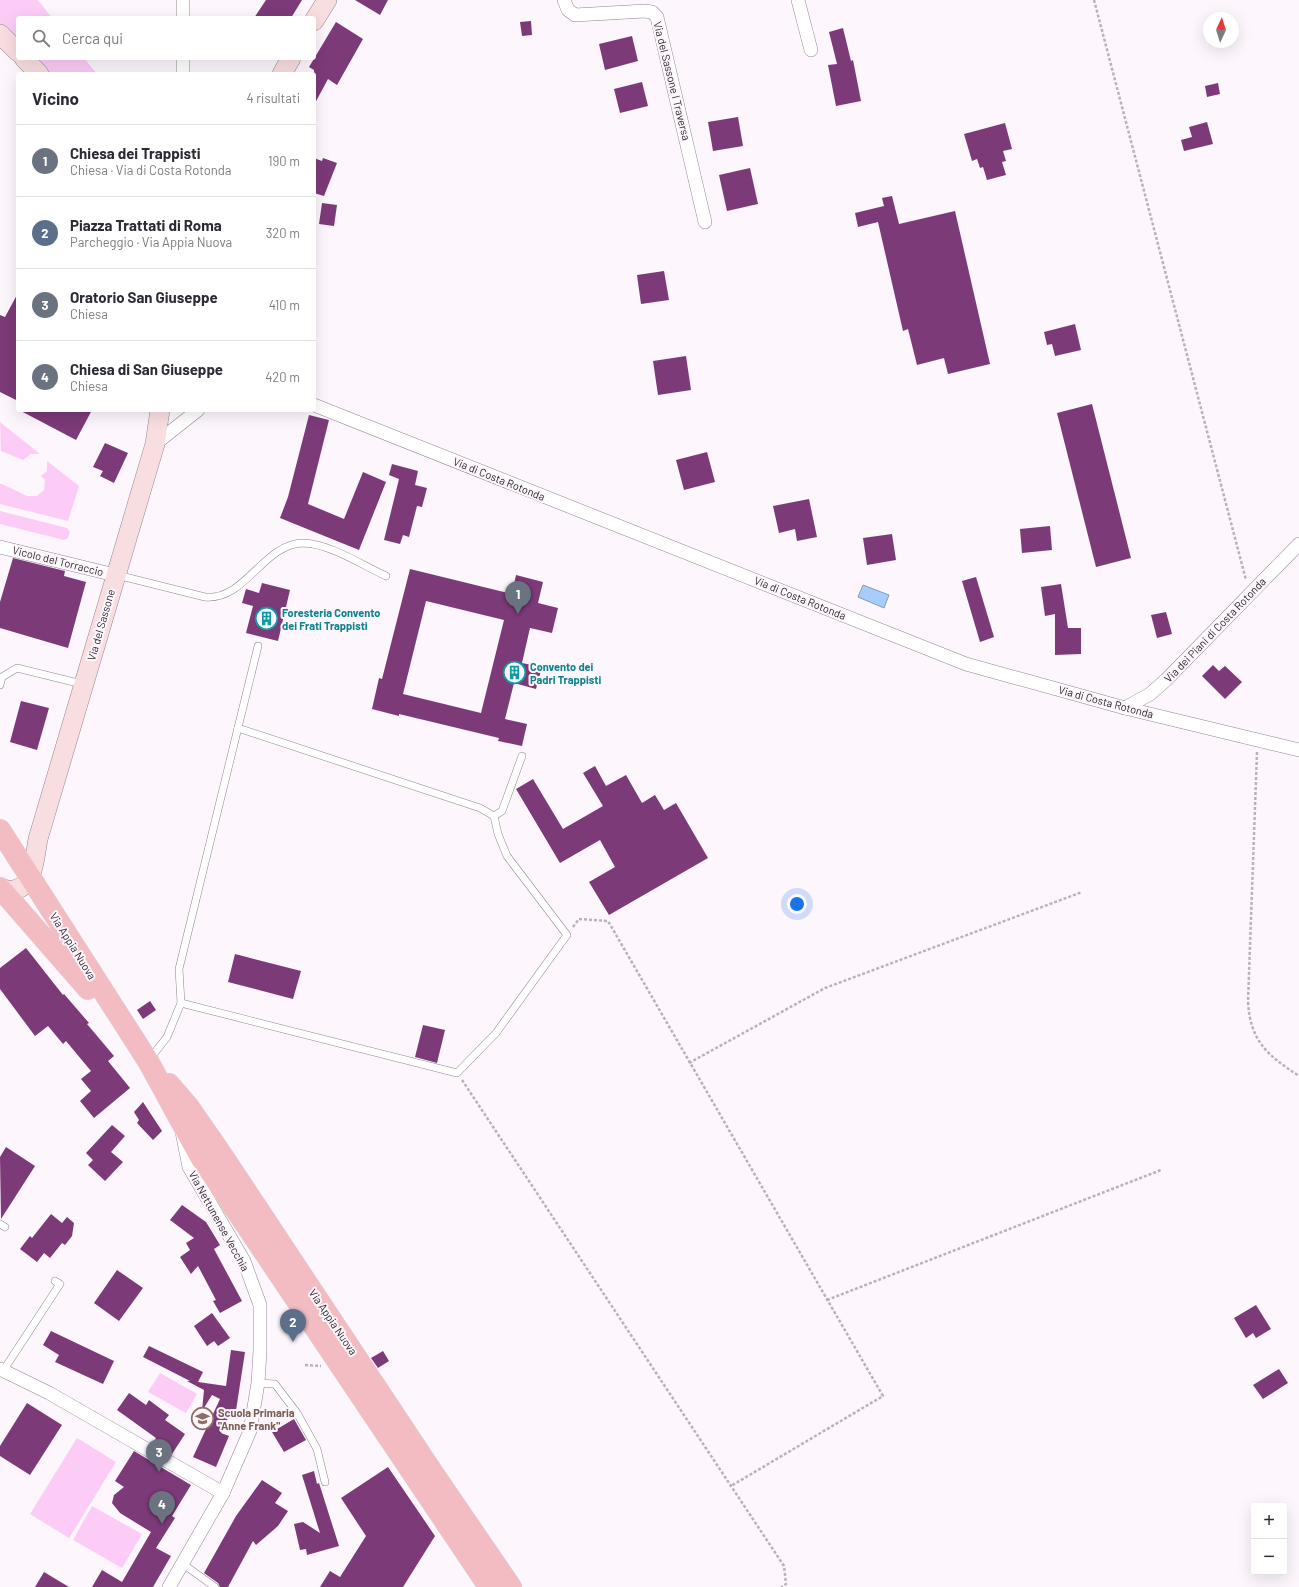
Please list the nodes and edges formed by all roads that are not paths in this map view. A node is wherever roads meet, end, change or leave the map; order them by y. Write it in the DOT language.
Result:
graph roads {
  1 [pos="183,0"];
  2 [pos="327,0"];
  3 [pos="564,0"];
  4 [pos="798,0"];
  5 [pos="183,16"];
  6 [pos="316,18"];
  7 [pos="0,34"];
  8 [pos="16,50"];
  9 [pos="811,50"];
  10 [pos="26,60"];
  11 [pos="183,60"];
  12 [pos="290,60"];
  13 [pos="37,72"];
  14 [pos="183,72"];
  15 [pos="283,72"];
  16 [pos="705,222"];
  17 [pos="316,406"];
  18 [pos="160,412"];
  19 [pos="195,412"];
  20 [pos="155,444"];
  21 [pos="1299,544"];
  22 [pos="0,547"];
  23 [pos="115,575"];
  24 [pos="386,576"];
  25 [pos="258,646"];
  26 [pos="0,685"];
  27 [pos="84,685"];
  28 [pos="1126,708"];
  29 [pos="238,728"];
  30 [pos="1299,750"];
  31 [pos="522,756"];
  32 [pos="494,816"];
  33 [pos="0,830"];
  34 [pos="38,839"];
  35 [pos="7,850"];
  36 [pos="30,876"];
  37 [pos="0,888"];
  38 [pos="181,1003"];
  39 [pos="129,1031"];
  40 [pos="148,1061"];
  41 [pos="179,1121"];
  42 [pos="55,1281"];
  43 [pos="2,1370"];
  44 [pos="258,1383"];
  45 [pos="325,1482"];
  46 [pos="223,1492"];
  47 [pos="183,1564"];
  48 [pos="169,1587"];
  49 [pos="215,1587"];
  50 [pos="489,1587"];
  51 [pos="511,1587"];
  1 -- 5 [label="street"];
  2 -- 6 [label="main road"];
  3 -- 16 [label="street, Via del Sassone I Traversa"];
  4 -- 9 [label="street"];
  7 -- 8 [label="main road"];
  10 -- 13 [label="main road"];
  11 -- 14 [label="street"];
  12 -- 15 [label="main road"];
  17 -- 28 [label="street, Via di Costa Rotonda"];
  18 -- 20 [label="main road, Via del Sassone"];
  19 -- 20 [label="street"];
  20 -- 23 [label="main road, Via del Sassone"];
  21 -- 28 [label="street, Via dei Piani di Costa Rotonda"];
  22 -- 23 [label="street, Vicolo del Torraccio"];
  23 -- 24 [label="lane"];
  23 -- 27 [label="main road, Via del Sassone"];
  25 -- 29 [label="lane"];
  26 -- 27 [label="lane"];
  27 -- 34 [label="main road, Via del Sassone"];
  28 -- 30 [label="street, Via di Costa Rotonda"];
  29 -- 32 [label="lane"];
  29 -- 38 [label="lane"];
  31 -- 32 [label="lane"];
  32 -- 38 [label="lane"];
  33 -- 35 [label="main road, Via Appia Nuova"];
  34 -- 35 [label="main road"];
  34 -- 36 [label="main road, Via del Sassone"];
  35 -- 36 [label="main road, Via Appia Nuova"];
  36 -- 37 [label="main road"];
  36 -- 39 [label="main road, Via Appia Nuova"];
  37 -- 39 [label="main road"];
  38 -- 40 [label="lane"];
  39 -- 40 [label="main road, Via Appia Nuova"];
  40 -- 41 [label="main road, Via Appia Nuova"];
  40 -- 51 [label="main road, Via Appia Nuova"];
  41 -- 44 [label="street, Via Nettunense Vecchia"];
  41 -- 50 [label="main road, Via Appia Nuova"];
  42 -- 43 [label="lane"];
  43 -- 46 [label="street"];
  44 -- 45 [label="lane"];
  44 -- 46 [label="street, Via Nettunense Vecchia"];
  46 -- 47 [label="street, Via Nettunense Vecchia"];
  47 -- 48 [label="street, Via Nettunense Vecchia"];
  47 -- 49 [label="lane"];
}
